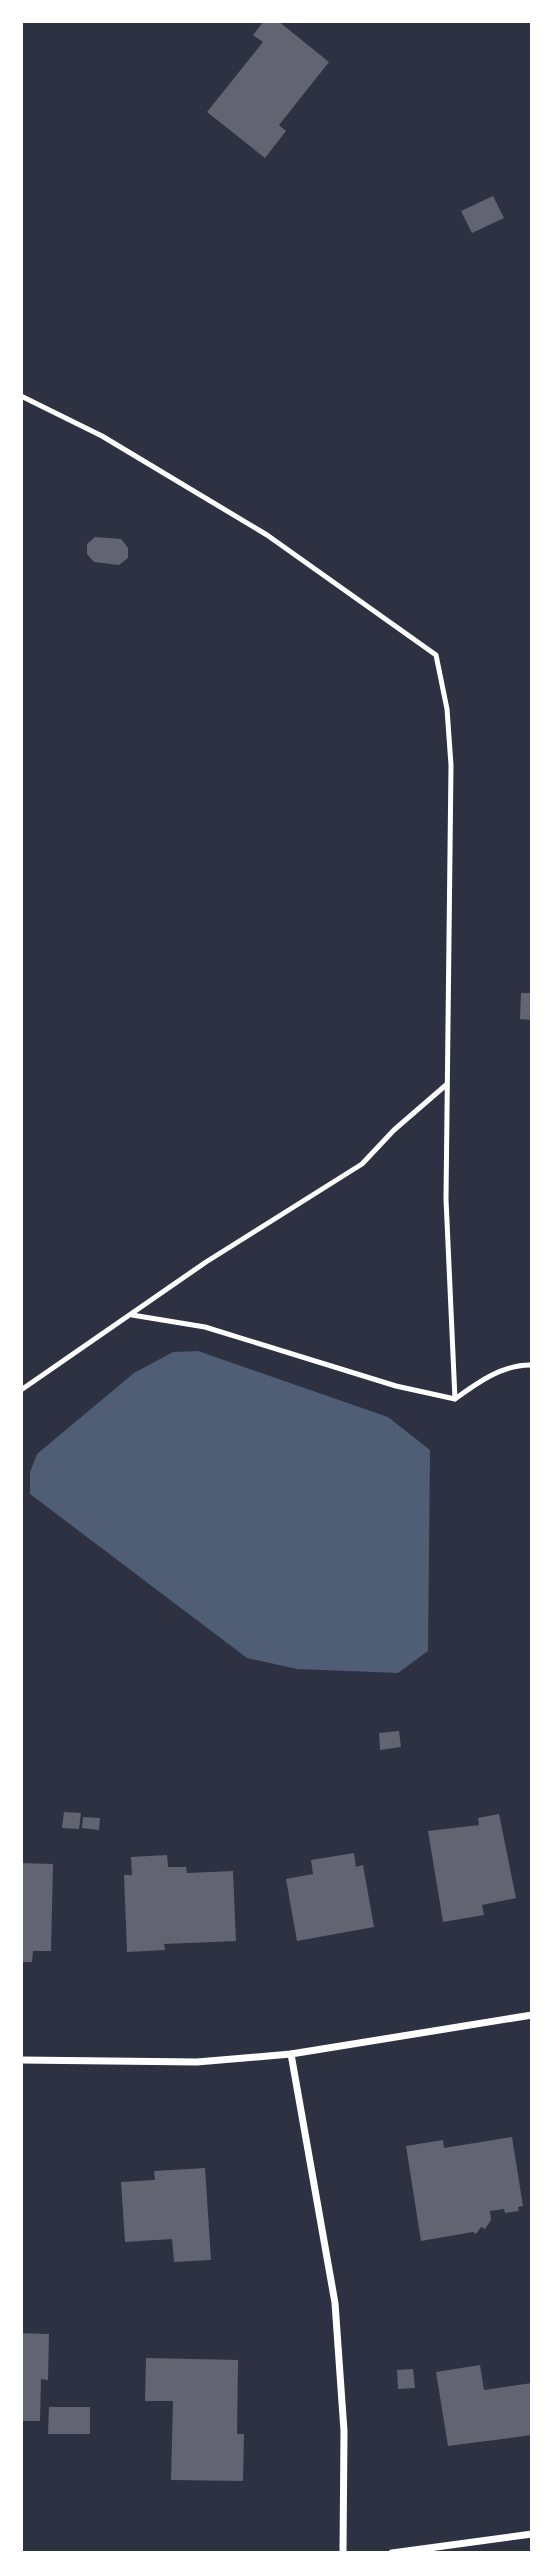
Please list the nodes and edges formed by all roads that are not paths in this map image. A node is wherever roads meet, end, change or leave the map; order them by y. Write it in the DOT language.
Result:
graph roads {
  1 [pos="21,396"];
  2 [pos="446,1085"];
  3 [pos="132,1315"];
  4 [pos="532,1365"];
  5 [pos="21,1390"];
  6 [pos="455,1399"];
  7 [pos="532,2015"];
  8 [pos="291,2054"];
  9 [pos="21,2060"];
  10 [pos="532,2534"];
  11 [pos="343,2553"];
  12 [pos="392,2553"];
  1 -- 2 [label="lane"];
  2 -- 3 [label="lane"];
  2 -- 6 [label="lane"];
  3 -- 5 [label="lane"];
  3 -- 6 [label="lane"];
  4 -- 6 [label="lane"];
  7 -- 8 [label="street"];
  8 -- 9 [label="street"];
  8 -- 11 [label="street"];
  10 -- 12 [label="street"];
}
